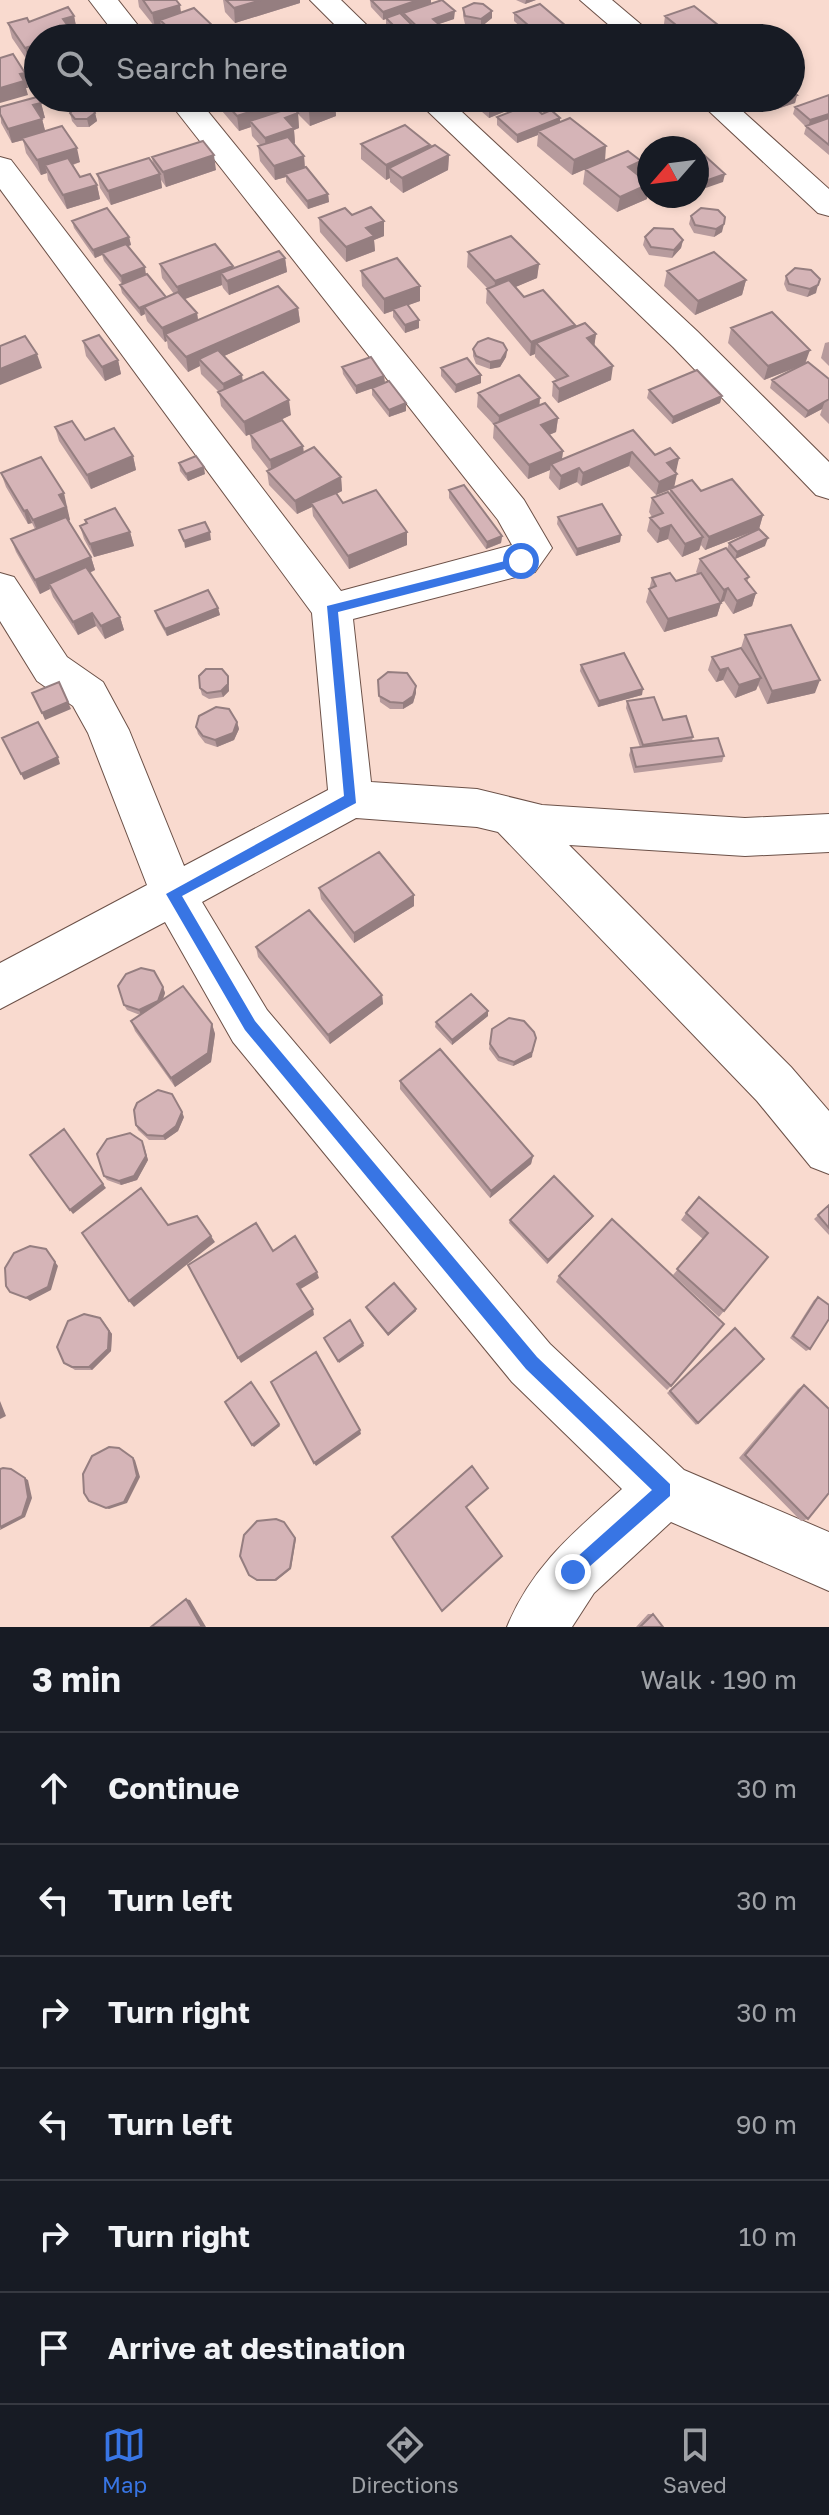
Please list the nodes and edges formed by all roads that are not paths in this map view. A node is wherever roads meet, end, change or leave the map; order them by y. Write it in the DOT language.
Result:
graph roads {
  1 [pos="103,0"];
  2 [pos="324,0"];
  3 [pos="594,0"];
  4 [pos="122,24"];
  5 [pos="350,24"];
  6 [pos="624,24"];
  7 [pos="192,112"];
  8 [pos="444,112"];
  9 [pos="725,112"];
  10 [pos="0,167"];
  11 [pos="829,206"];
  12 [pos="829,485"];
  13 [pos="0,588"];
  14 [pos="332,609"];
  15 [pos="351,799"];
  16 [pos="511,816"];
  17 [pos="829,833"];
  18 [pos="173,894"];
  19 [pos="4,979"];
  20 [pos="829,1149"];
  21 [pos="664,1490"];
  22 [pos="829,1562"];
  23 [pos="537,1627"];
  1 -- 4 [label="street"];
  2 -- 5 [label="street"];
  3 -- 6 [label="street"];
  7 -- 14 [label="street"];
  8 -- 12 [label="street"];
  9 -- 11 [label="street"];
  10 -- 14 [label="street"];
  13 -- 18 [label="street"];
  14 -- 15 [label="street"];
  15 -- 16 [label="street"];
  15 -- 18 [label="street"];
  16 -- 17 [label="street"];
  16 -- 20 [label="street"];
  18 -- 19 [label="street"];
  18 -- 21 [label="street"];
  21 -- 22 [label="street"];
  21 -- 23 [label="street"];
}
